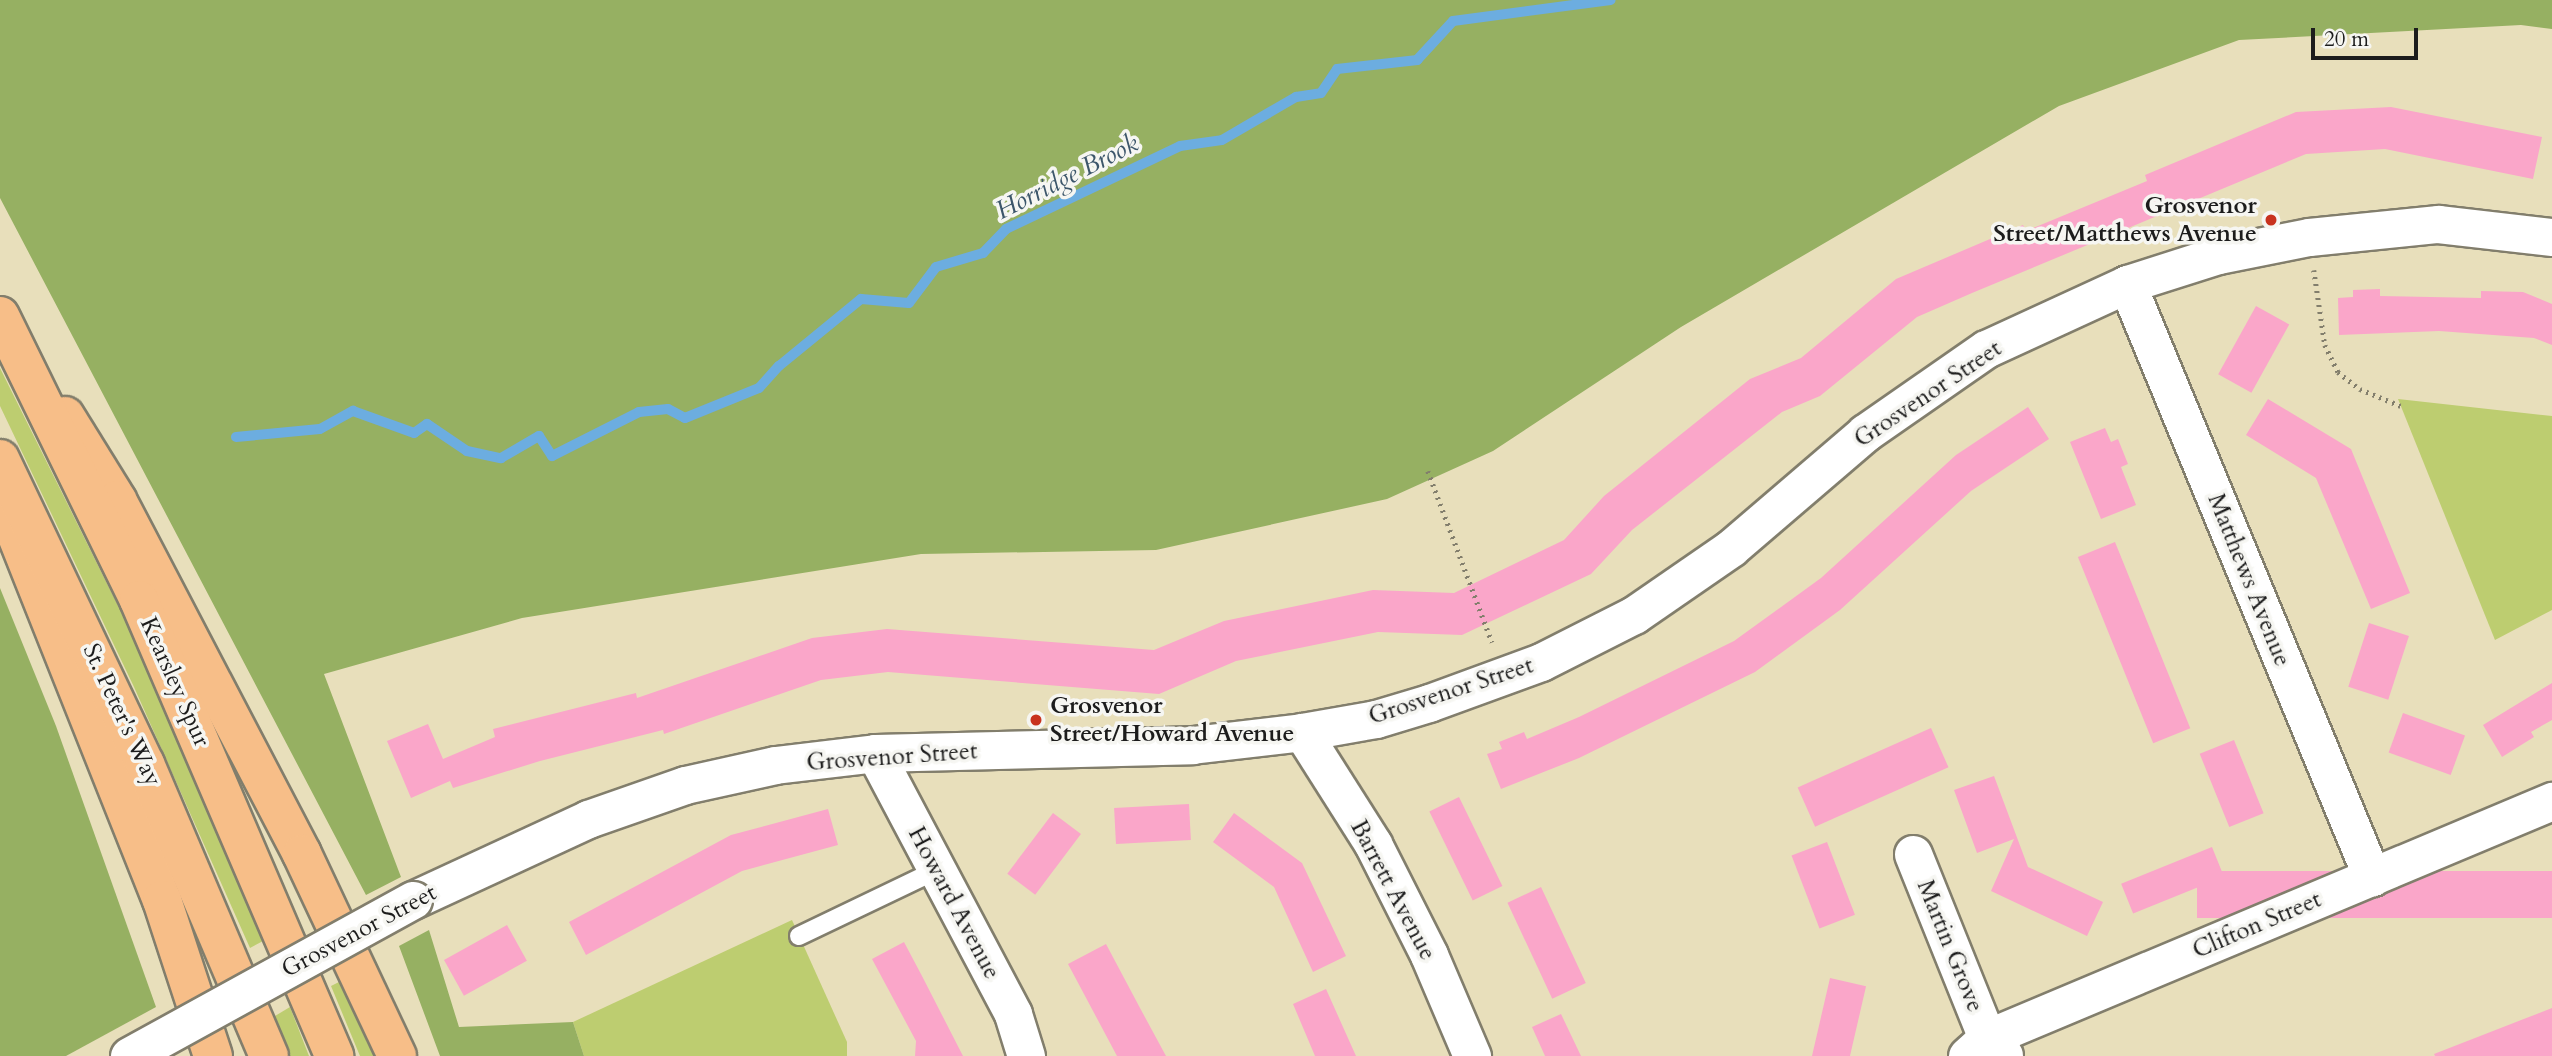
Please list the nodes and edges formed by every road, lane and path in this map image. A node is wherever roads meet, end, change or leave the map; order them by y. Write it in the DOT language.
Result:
graph roads {
  1 [pos="2309,237"];
  2 [pos="2552,237"];
  3 [pos="2127,284"];
  4 [pos="0,310"];
  5 [pos="0,316"];
  6 [pos="2401,406"];
  7 [pos="0,459"];
  8 [pos="1428,471"];
  9 [pos="0,493"];
  10 [pos="1503,676"];
  11 [pos="1302,732"];
  12 [pos="875,753"];
  13 [pos="2552,801"];
  14 [pos="1913,854"];
  15 [pos="937,870"];
  16 [pos="2372,877"];
  17 [pos="799,936"];
  18 [pos="1986,1050"];
  19 [pos="129,1056"];
  20 [pos="213,1056"];
  21 [pos="269,1056"];
  22 [pos="334,1056"];
  23 [pos="397,1056"];
  24 [pos="1026,1056"];
  25 [pos="1472,1056"];
  1 -- 2 [label="street, Grosvenor Street"];
  1 -- 3 [label="street, Grosvenor Street"];
  1 -- 6 [label="path"];
  3 -- 10 [label="street, Grosvenor Street"];
  3 -- 16 [label="street, Matthews Avenue"];
  4 -- 23 [label="highway"];
  5 -- 22 [label="highway, Kearsley Spur"];
  7 -- 21 [label="highway, St. Peter's Way"];
  8 -- 10 [label="path"];
  9 -- 20 [label="highway"];
  10 -- 11 [label="street, Grosvenor Street"];
  11 -- 12 [label="street, Grosvenor Street"];
  11 -- 25 [label="street, Barrett Avenue"];
  12 -- 15 [label="street, Howard Avenue"];
  12 -- 19 [label="street, Grosvenor Street, bridge"];
  13 -- 16 [label="street, Clifton Street"];
  14 -- 18 [label="street, Martin Grove"];
  15 -- 17 [label="lane"];
  15 -- 24 [label="street, Howard Avenue"];
  16 -- 18 [label="street, Clifton Street"];
}
